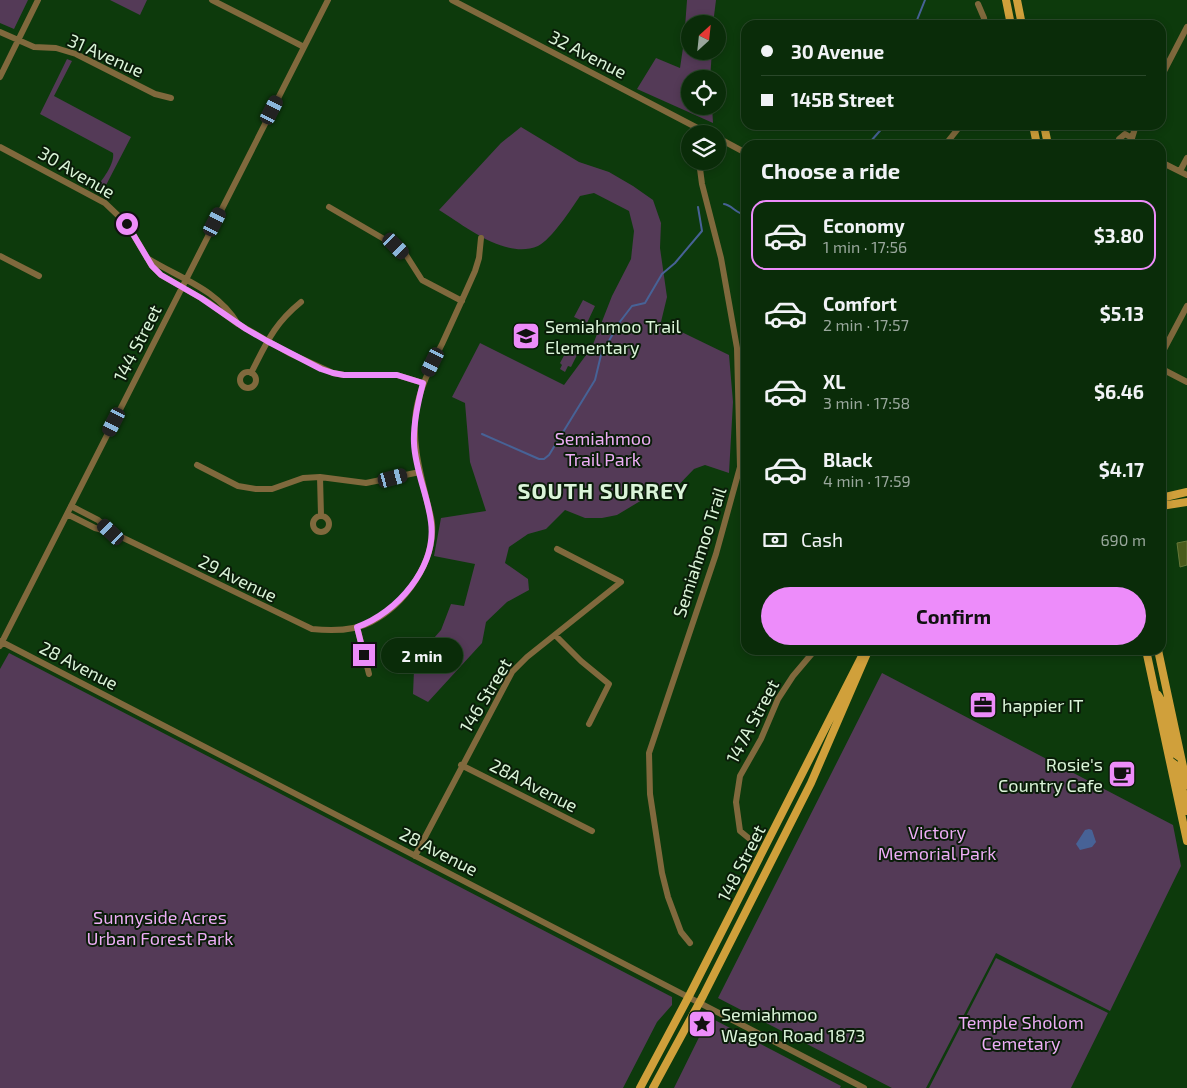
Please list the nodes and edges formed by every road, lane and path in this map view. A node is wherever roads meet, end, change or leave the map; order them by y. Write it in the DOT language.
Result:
graph roads {
  1 [pos="38,0"];
  2 [pos="212,0"];
  3 [pos="328,0"];
  4 [pos="452,0"];
  5 [pos="1006,0"];
  6 [pos="1017,0"];
  7 [pos="978,4"];
  8 [pos="984,20"];
  9 [pos="1010,20"];
  10 [pos="1021,20"];
  11 [pos="1187,27"];
  12 [pos="0,32"];
  13 [pos="18,41"];
  14 [pos="1180,41"];
  15 [pos="1187,45"];
  16 [pos="304,47"];
  17 [pos="1166,68"];
  18 [pos="0,77"];
  19 [pos="171,98"];
  20 [pos="689,125"];
  21 [pos="1120,140"];
  22 [pos="1130,140"];
  23 [pos="726,142"];
  24 [pos="0,147"];
  25 [pos="741,150"];
  26 [pos="1187,158"];
  27 [pos="1166,165"];
  28 [pos="700,170"];
  29 [pos="1180,172"];
  30 [pos="1187,175"];
  31 [pos="329,207"];
  32 [pos="481,238"];
  33 [pos="0,256"];
  34 [pos="148,258"];
  35 [pos="39,276"];
  36 [pos="186,280"];
  37 [pos="182,288"];
  38 [pos="216,298"];
  39 [pos="462,301"];
  40 [pos="301,302"];
  41 [pos="212,305"];
  42 [pos="1187,306"];
  43 [pos="238,324"];
  44 [pos="267,341"];
  45 [pos="1166,346"];
  46 [pos="1166,371"];
  47 [pos="251,373"];
  48 [pos="1187,382"];
  49 [pos="423,383"];
  50 [pos="197,465"];
  51 [pos="420,472"];
  52 [pos="320,478"];
  53 [pos="1187,492"];
  54 [pos="1166,497"];
  55 [pos="1187,502"];
  56 [pos="71,506"];
  57 [pos="1166,506"];
  58 [pos="67,514"];
  59 [pos="321,515"];
  60 [pos="111,532"];
  61 [pos="557,549"];
  62 [pos="357,627"];
  63 [pos="555,635"];
  64 [pos="1,643"];
  65 [pos="811,655"];
  66 [pos="864,655"];
  67 [pos="867,655"];
  68 [pos="1147,655"];
  69 [pos="1159,655"];
  70 [pos="369,674"];
  71 [pos="1154,689"];
  72 [pos="588,724"];
  73 [pos="1181,758"];
  74 [pos="1170,761"];
  75 [pos="461,765"];
  76 [pos="1187,785"];
  77 [pos="1187,811"];
  78 [pos="592,831"];
  79 [pos="751,840"];
  80 [pos="1187,841"];
  81 [pos="415,856"];
  82 [pos="690,943"];
  83 [pos="689,996"];
  84 [pos="700,1002"];
  85 [pos="640,1088"];
  86 [pos="653,1088"];
  87 [pos="864,1088"];
  1 -- 13 [label="street"];
  2 -- 16 [label="street"];
  3 -- 16 [label="street, 144 Street"];
  4 -- 20 [label="street, 32 Avenue"];
  5 -- 9 [label="main road"];
  6 -- 10 [label="main road"];
  7 -- 8 [label="street"];
  11 -- 14 [label="street"];
  12 -- 13 [label="street, 31 Avenue"];
  13 -- 18 [label="street"];
  13 -- 19 [label="street, 31 Avenue"];
  14 -- 15 [label="street"];
  14 -- 17 [label="street"];
  16 -- 36 [label="street, 144 Street"];
  21 -- 22 [label="street"];
  23 -- 25 [label="street"];
  24 -- 34 [label="street, 30 Avenue"];
  26 -- 29 [label="street"];
  27 -- 29 [label="street"];
  28 -- 82 [label="street, Semiahmoo Trail"];
  29 -- 30 [label="street"];
  31 -- 39 [label="street"];
  32 -- 39 [label="street, 29 Avenue"];
  33 -- 35 [label="street"];
  34 -- 36 [label="street, 30 Avenue"];
  34 -- 37 [label="street, 30 Avenue"];
  36 -- 37 [label="street, 144 Street"];
  36 -- 38 [label="street, 30 Avenue"];
  37 -- 41 [label="street, 30 Avenue"];
  37 -- 56 [label="street, 144 Street"];
  38 -- 41 [label="street"];
  38 -- 43 [label="street, 30 Avenue"];
  39 -- 49 [label="street, 29 Avenue"];
  40 -- 44 [label="street"];
  41 -- 43 [label="street, 30 Avenue"];
  42 -- 45 [label="street"];
  43 -- 44 [label="street, 30 Avenue"];
  44 -- 47 [label="street"];
  44 -- 49 [label="street, 30 Avenue"];
  46 -- 48 [label="street"];
  49 -- 51 [label="street, 29 Avenue"];
  50 -- 52 [label="street"];
  51 -- 52 [label="street"];
  51 -- 62 [label="street, 29 Avenue"];
  52 -- 59 [label="street"];
  53 -- 54 [label="main road"];
  55 -- 57 [label="main road"];
  56 -- 58 [label="street, 144 Street"];
  56 -- 60 [label="street, 29 Avenue"];
  58 -- 60 [label="street, 29 Avenue"];
  58 -- 64 [label="street, 144 Street"];
  60 -- 62 [label="street, 29 Avenue"];
  61 -- 63 [label="street, 146 Street"];
  62 -- 70 [label="street"];
  63 -- 72 [label="street"];
  63 -- 75 [label="street, 146 Street"];
  64 -- 81 [label="street, 28 Avenue"];
  65 -- 79 [label="street, 147A Street"];
  66 -- 83 [label="main road, 148 Street"];
  67 -- 84 [label="main road, 148 Street"];
  68 -- 71 [label="main road"];
  69 -- 73 [label="main road"];
  71 -- 73 [label="main road"];
  71 -- 74 [label="main road"];
  73 -- 76 [label="main road"];
  74 -- 77 [label="main road"];
  74 -- 80 [label="main road"];
  75 -- 78 [label="street, 28A Avenue"];
  75 -- 81 [label="street, 146 Street"];
  81 -- 83 [label="street, 28 Avenue"];
  83 -- 84 [label="street, 28 Avenue"];
  83 -- 85 [label="main road, 148 Street"];
  84 -- 86 [label="main road, 148 Street"];
  84 -- 87 [label="street, 28 Avenue"];
}
